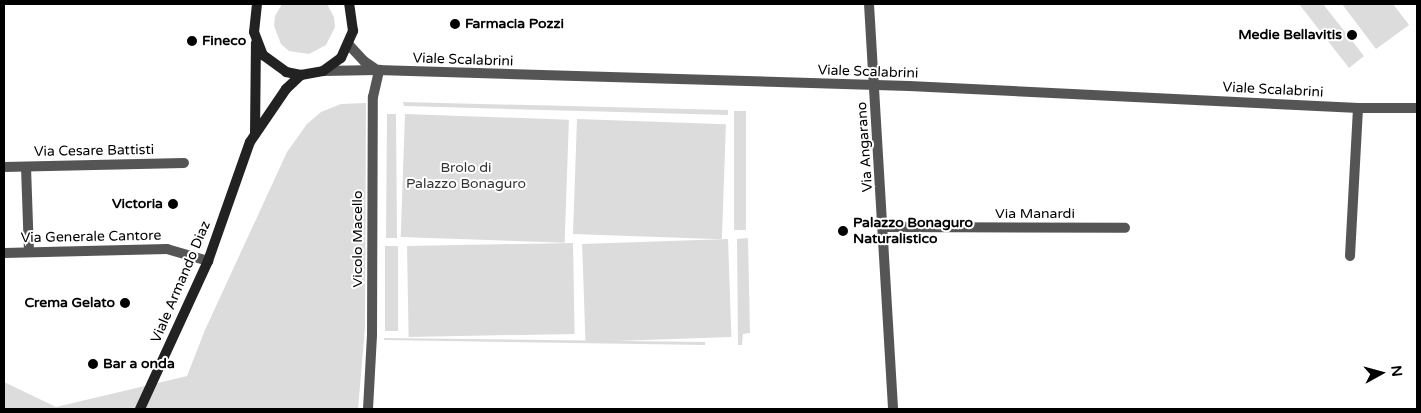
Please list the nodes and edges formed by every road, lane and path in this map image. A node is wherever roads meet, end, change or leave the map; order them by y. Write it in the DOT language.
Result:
graph roads {
  1 [pos="252,4"];
  2 [pos="257,4"];
  3 [pos="349,4"];
  4 [pos="353,4"];
  5 [pos="869,4"];
  6 [pos="353,16"];
  7 [pos="253,22"];
  8 [pos="256,42"];
  9 [pos="349,45"];
  10 [pos="378,70"];
  11 [pos="323,71"];
  12 [pos="301,74"];
  13 [pos="875,85"];
  14 [pos="1358,108"];
  15 [pos="1417,108"];
  16 [pos="254,137"];
  17 [pos="184,163"];
  18 [pos="4,167"];
  19 [pos="26,167"];
  20 [pos="884,226"];
  21 [pos="1125,228"];
  22 [pos="29,252"];
  23 [pos="4,253"];
  24 [pos="1350,256"];
  25 [pos="208,261"];
  26 [pos="140,409"];
  27 [pos="368,409"];
  28 [pos="893,409"];
  1 -- 7 [label="main road"];
  2 -- 7 [label="main road, Viale Armando Diaz"];
  3 -- 6 [label="main road"];
  4 -- 6 [label="street"];
  5 -- 13 [label="street, Via Angarano"];
  6 -- 9 [label="main road"];
  7 -- 8 [label="main road, Viale Armando Diaz"];
  8 -- 12 [label="main road, Viale Armando Diaz"];
  8 -- 16 [label="main road, Viale Armando Diaz"];
  9 -- 10 [label="street"];
  9 -- 11 [label="main road"];
  10 -- 11 [label="street, Viale Scalabrini"];
  10 -- 13 [label="street, Viale Scalabrini"];
  10 -- 27 [label="street, Vicolo Macello"];
  11 -- 12 [label="main road, Viale Armando Diaz"];
  12 -- 16 [label="main road, Viale Armando Diaz"];
  13 -- 14 [label="street, Viale Scalabrini"];
  13 -- 20 [label="street, Via Angarano"];
  14 -- 15 [label="street, Viale Scalabrini"];
  14 -- 24 [label="street"];
  16 -- 25 [label="main road, Viale Armando Diaz"];
  17 -- 19 [label="street, Via Cesare Battisti"];
  18 -- 19 [label="street, Via Cesare Battisti"];
  19 -- 22 [label="street"];
  20 -- 21 [label="street, Via Manardi"];
  20 -- 28 [label="street, Via Angarano"];
  22 -- 23 [label="street, Via Generale Cantore"];
  22 -- 25 [label="street, Via Generale Cantore"];
  25 -- 26 [label="main road, Viale Armando Diaz"];
}
